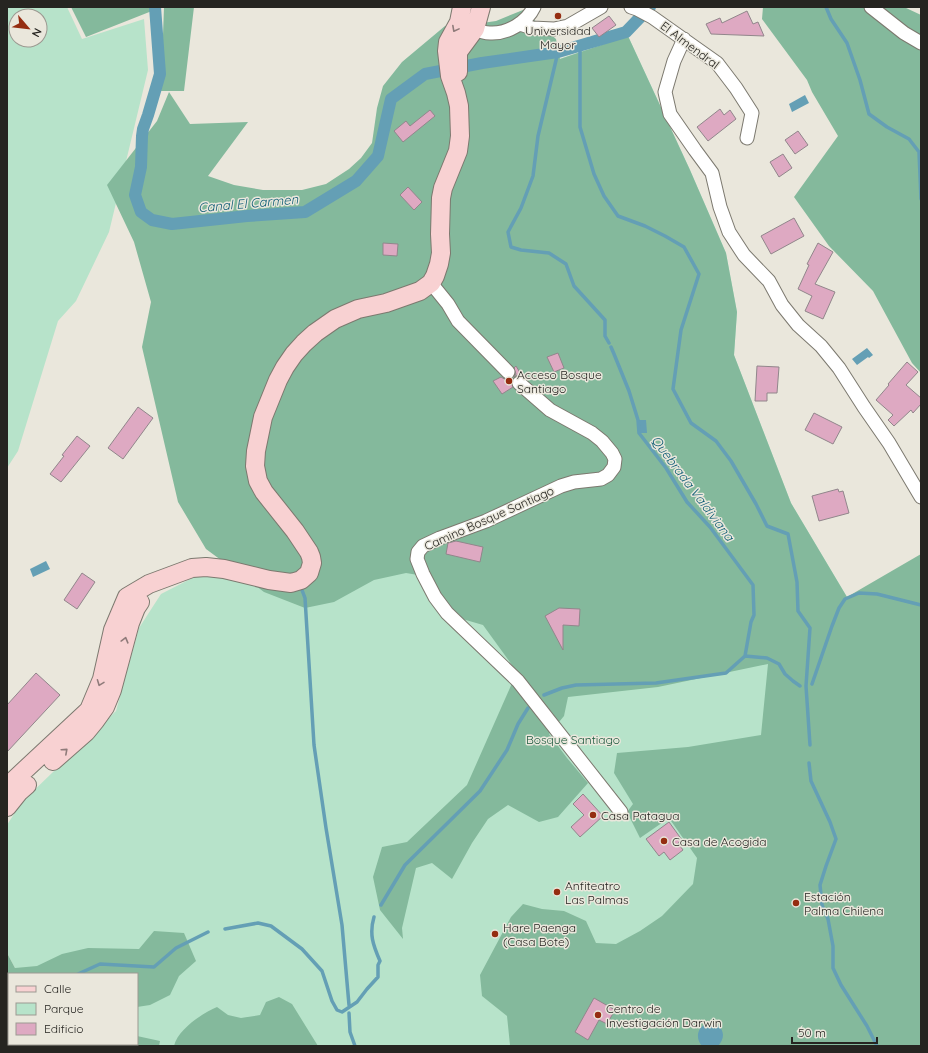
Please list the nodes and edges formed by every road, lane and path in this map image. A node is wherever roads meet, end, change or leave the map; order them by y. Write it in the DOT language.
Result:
graph roads {
  1 [pos="462,7"];
  2 [pos="481,7"];
  3 [pos="534,7"];
  4 [pos="601,7"];
  5 [pos="871,7"];
  6 [pos="634,8"];
  7 [pos="520,24"];
  8 [pos="475,29"];
  9 [pos="684,39"];
  10 [pos="921,43"];
  11 [pos="452,52"];
  12 [pos="747,138"];
  13 [pos="431,284"];
  14 [pos="508,372"];
  15 [pos="519,383"];
  16 [pos="921,498"];
  17 [pos="169,576"];
  18 [pos="7,790"];
  19 [pos="7,808"];
  20 [pos="621,812"];
  1 -- 11 [label="street, one-way"];
  2 -- 8 [label="street"];
  3 -- 7 [label="street"];
  4 -- 7 [label="street"];
  5 -- 10 [label="street"];
  6 -- 9 [label="street, El Almendral"];
  7 -- 8 [label="street"];
  8 -- 11 [label="street"];
  9 -- 12 [label="street, El Almendral"];
  9 -- 16 [label="street"];
  11 -- 13 [label="street"];
  13 -- 14 [label="street"];
  13 -- 17 [label="street"];
  15 -- 20 [label="street, Camino Bosque Santiago"];
  17 -- 18 [label="street, one-way"];
  19 -- 17 [label="street, one-way"];
}
